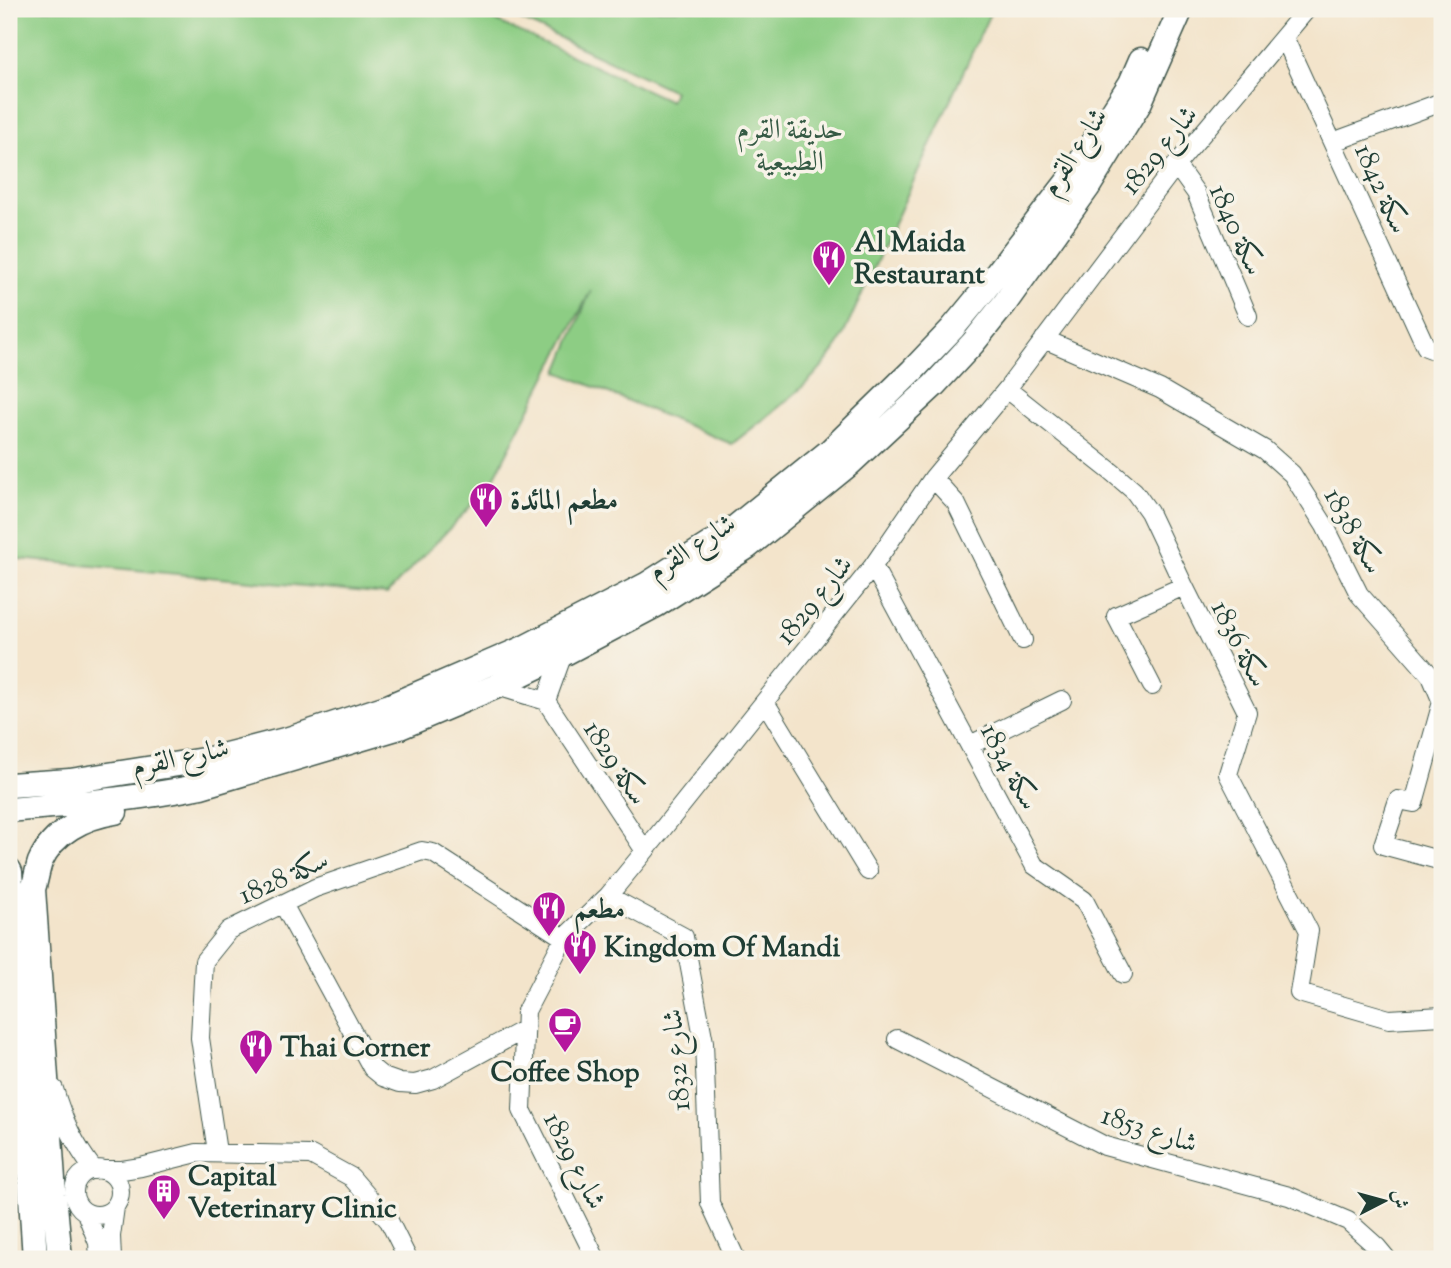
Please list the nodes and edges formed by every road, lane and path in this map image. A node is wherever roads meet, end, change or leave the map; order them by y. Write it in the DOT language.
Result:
graph roads {
  1 [pos="1165,9"];
  2 [pos="1181,9"];
  3 [pos="1307,9"];
  4 [pos="1284,37"];
  5 [pos="1442,102"];
  6 [pos="1333,142"];
  7 [pos="1176,165"];
  8 [pos="1248,316"];
  9 [pos="1044,339"];
  10 [pos="1442,353"];
  11 [pos="1007,389"];
  12 [pos="933,478"];
  13 [pos="873,566"];
  14 [pos="1184,586"];
  15 [pos="1023,640"];
  16 [pos="563,654"];
  17 [pos="497,686"];
  18 [pos="1152,686"];
  19 [pos="1062,700"];
  20 [pos="546,701"];
  21 [pos="765,702"];
  22 [pos="970,745"];
  23 [pos="9,785"];
  24 [pos="201,786"];
  25 [pos="9,810"];
  26 [pos="645,851"];
  27 [pos="1442,861"];
  28 [pos="9,870"];
  29 [pos="868,871"];
  30 [pos="608,896"];
  31 [pos="283,904"];
  32 [pos="564,938"];
  33 [pos="1123,974"];
  34 [pos="1442,1016"];
  35 [pos="525,1029"];
  36 [pos="897,1039"];
  37 [pos="45,1052"];
  38 [pos="217,1152"];
  39 [pos="141,1167"];
  40 [pos="97,1170"];
  41 [pos="117,1201"];
  42 [pos="86,1213"];
  43 [pos="35,1259"];
  44 [pos="60,1259"];
  45 [pos="99,1259"];
  46 [pos="112,1259"];
  47 [pos="408,1259"];
  48 [pos="596,1259"];
  49 [pos="736,1259"];
  50 [pos="1387,1259"];
  1 -- 23 [label="main road, شارع القرم"];
  2 -- 16 [label="main road, شارع القرم"];
  3 -- 4 [label="street, 1829 شارع"];
  4 -- 6 [label="street, سكة 1842"];
  4 -- 7 [label="street, 1829 شارع"];
  5 -- 6 [label="street"];
  6 -- 10 [label="street, سكة 1842"];
  7 -- 8 [label="street, سكة 1840"];
  7 -- 9 [label="street, 1829 شارع"];
  9 -- 11 [label="street, 1829 شارع"];
  9 -- 27 [label="street, 1838 سكة"];
  11 -- 12 [label="street, 1829 شارع"];
  11 -- 14 [label="street, سكة 1836"];
  12 -- 13 [label="street, 1829 شارع"];
  12 -- 15 [label="street"];
  13 -- 21 [label="street, 1829 شارع"];
  13 -- 22 [label="street, سكة 1834"];
  14 -- 18 [label="street"];
  14 -- 34 [label="street, سكة 1836"];
  16 -- 17 [label="main road, شارع القرم"];
  16 -- 20 [label="street"];
  17 -- 20 [label="street"];
  17 -- 24 [label="main road, شارع القرم"];
  19 -- 22 [label="street"];
  20 -- 26 [label="street, سكة 1829"];
  21 -- 26 [label="street, 1829 شارع"];
  21 -- 29 [label="street"];
  22 -- 33 [label="street, سكة 1834"];
  24 -- 25 [label="main road, شارع القرم"];
  24 -- 37 [label="main road"];
  26 -- 30 [label="street, 1829 شارع"];
  28 -- 43 [label="main road"];
  30 -- 32 [label="street, 1829 شارع"];
  30 -- 49 [label="street, 1832 شارع"];
  31 -- 32 [label="street, سكة 1828"];
  31 -- 35 [label="street"];
  31 -- 38 [label="street, سكة 1828"];
  32 -- 35 [label="street, 1829 شارع"];
  35 -- 48 [label="street, 1829 شارع"];
  36 -- 50 [label="street, شارع 1853"];
  37 -- 40 [label="street"];
  37 -- 44 [label="main road"];
  38 -- 39 [label="street"];
  38 -- 47 [label="street"];
  39 -- 40 [label="street"];
  39 -- 41 [label="street"];
  40 -- 41 [label="street"];
  40 -- 42 [label="street"];
  41 -- 42 [label="street"];
  41 -- 46 [label="street"];
  42 -- 45 [label="street"];
}
